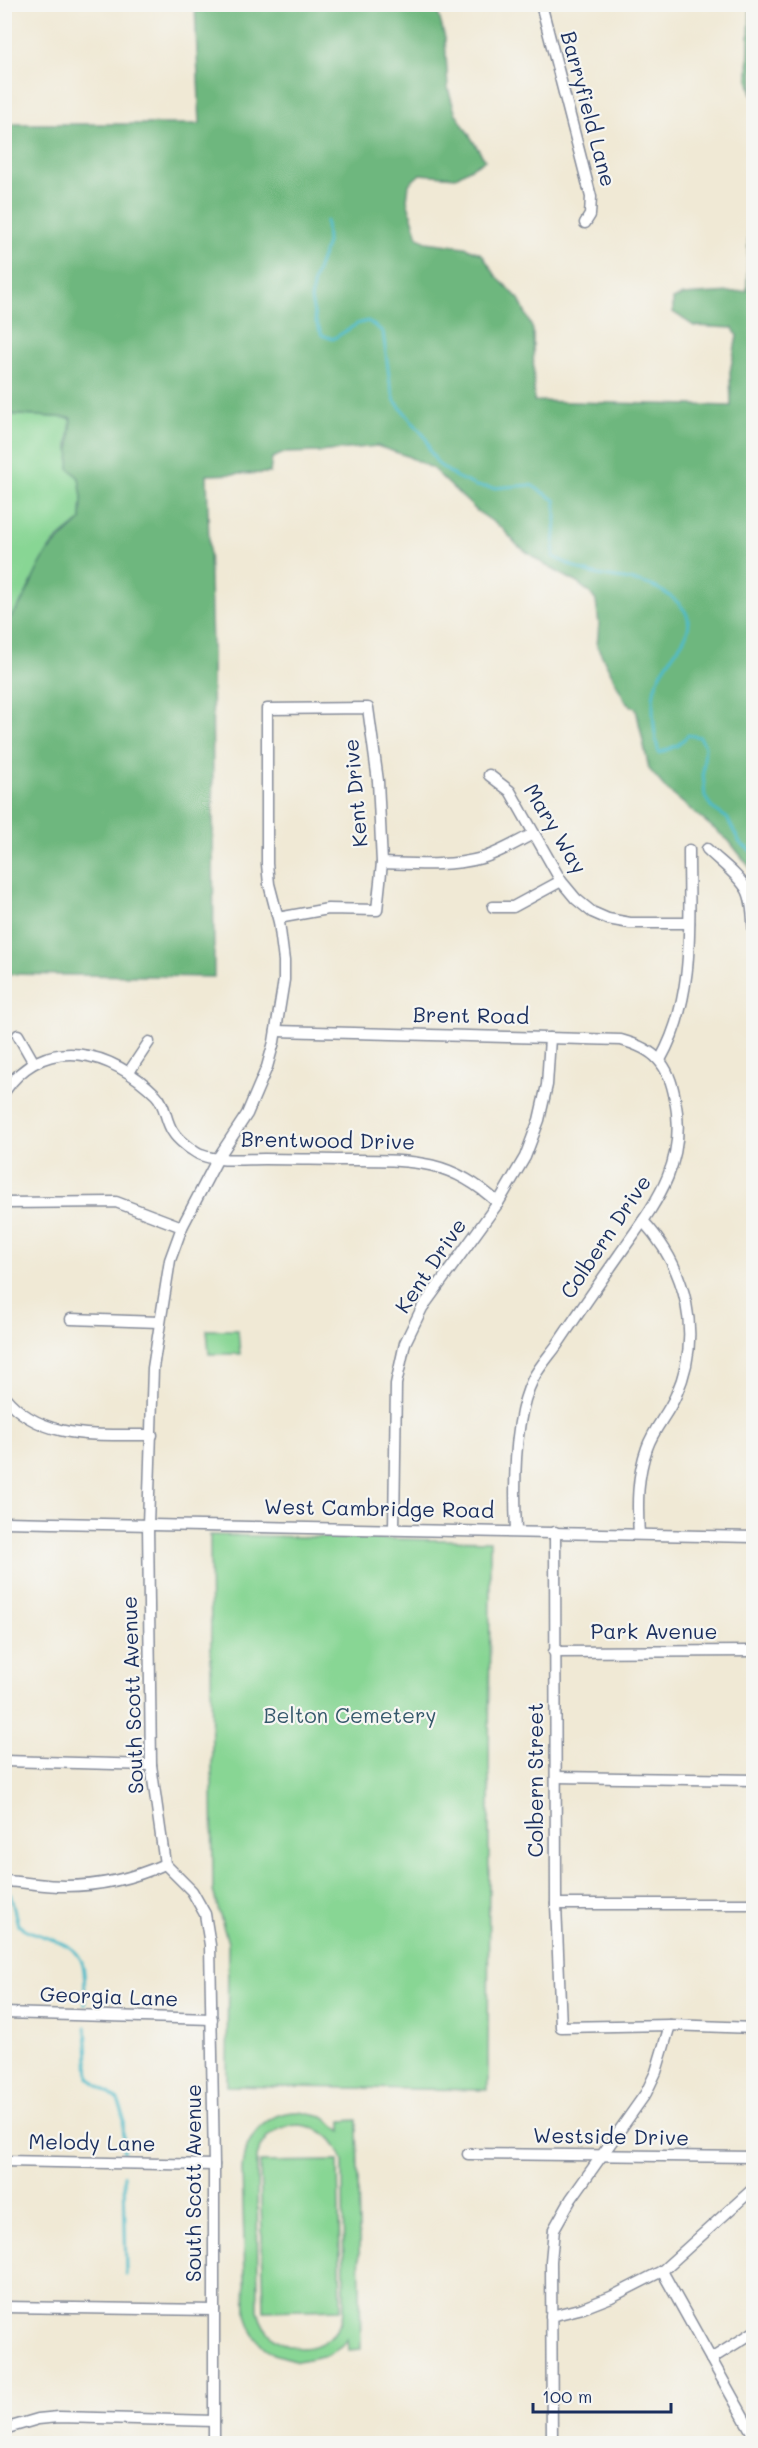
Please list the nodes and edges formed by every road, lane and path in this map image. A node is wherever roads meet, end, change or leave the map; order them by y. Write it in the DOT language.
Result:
graph roads {
  1 [pos="541,4"];
  2 [pos="585,223"];
  3 [pos="489,775"];
  4 [pos="533,834"];
  5 [pos="707,849"];
  6 [pos="689,850"];
  7 [pos="382,863"];
  8 [pos="561,881"];
  9 [pos="493,907"];
  10 [pos="278,918"];
  11 [pos="689,923"];
  12 [pos="753,998"];
  13 [pos="276,1031"];
  14 [pos="18,1035"];
  15 [pos="550,1038"];
  16 [pos="149,1042"];
  17 [pos="660,1060"];
  18 [pos="34,1063"];
  19 [pos="129,1072"];
  20 [pos="4,1092"];
  21 [pos="218,1158"];
  22 [pos="4,1203"];
  23 [pos="498,1203"];
  24 [pos="643,1221"];
  25 [pos="182,1227"];
  26 [pos="71,1319"];
  27 [pos="159,1322"];
  28 [pos="4,1396"];
  29 [pos="152,1435"];
  30 [pos="4,1522"];
  31 [pos="148,1525"];
  32 [pos="394,1529"];
  33 [pos="516,1532"];
  34 [pos="555,1532"];
  35 [pos="639,1534"];
  36 [pos="753,1537"];
  37 [pos="753,1651"];
  38 [pos="554,1652"];
  39 [pos="4,1761"];
  40 [pos="151,1765"];
  41 [pos="556,1777"];
  42 [pos="753,1780"];
  43 [pos="165,1864"];
  44 [pos="4,1881"];
  45 [pos="556,1904"];
  46 [pos="753,1904"];
  47 [pos="4,2013"];
  48 [pos="212,2019"];
  49 [pos="670,2025"];
  50 [pos="753,2028"];
  51 [pos="468,2154"];
  52 [pos="602,2157"];
  53 [pos="753,2157"];
  54 [pos="4,2161"];
  55 [pos="214,2165"];
  56 [pos="753,2188"];
  57 [pos="662,2271"];
  58 [pos="4,2307"];
  59 [pos="214,2310"];
  60 [pos="551,2316"];
  61 [pos="753,2332"];
  62 [pos="711,2359"];
  63 [pos="214,2421"];
  64 [pos="4,2429"];
  65 [pos="753,2436"];
  66 [pos="214,2444"];
  67 [pos="552,2444"];
  1 -- 2 [label="street, Barryfield Lane"];
  3 -- 4 [label="street, Mary Way"];
  4 -- 7 [label="street"];
  4 -- 8 [label="street, Mary Way"];
  5 -- 12 [label="street"];
  6 -- 11 [label="street"];
  7 -- 10 [label="street, Kent Drive"];
  7 -- 10 [label="street, Kent Drive"];
  8 -- 9 [label="street"];
  8 -- 11 [label="street, Mary Way"];
  10 -- 13 [label="street"];
  11 -- 17 [label="street"];
  13 -- 15 [label="street, Brent Road"];
  13 -- 21 [label="street, Brentwood Drive"];
  14 -- 18 [label="street"];
  15 -- 17 [label="street, Brent Road"];
  15 -- 23 [label="street, Kent Drive"];
  16 -- 19 [label="street"];
  17 -- 24 [label="street, Colbern Drive"];
  18 -- 19 [label="street, Brentwood Drive"];
  18 -- 20 [label="street, Brentwood Drive"];
  19 -- 21 [label="street, Brentwood Drive"];
  21 -- 23 [label="street, Brentwood Drive"];
  21 -- 25 [label="street, South Scott Avenue"];
  22 -- 25 [label="street"];
  23 -- 32 [label="street, Kent Drive"];
  24 -- 33 [label="street, Colbern Drive"];
  24 -- 35 [label="street"];
  25 -- 27 [label="street, South Scott Avenue"];
  26 -- 27 [label="street"];
  27 -- 29 [label="street, South Scott Avenue"];
  28 -- 29 [label="street"];
  29 -- 31 [label="street, South Scott Avenue"];
  30 -- 31 [label="street, West Cambridge Road"];
  31 -- 32 [label="street, West Cambridge Road"];
  31 -- 40 [label="street, South Scott Avenue"];
  32 -- 33 [label="street, West Cambridge Road"];
  33 -- 34 [label="street, West Cambridge Road"];
  34 -- 35 [label="street, West Cambridge Road"];
  34 -- 38 [label="street, Colbern Street"];
  35 -- 36 [label="street, West Cambridge Road"];
  37 -- 38 [label="street, Park Avenue"];
  38 -- 41 [label="street, Colbern Street"];
  39 -- 40 [label="street"];
  40 -- 43 [label="street, South Scott Avenue"];
  41 -- 42 [label="street"];
  41 -- 45 [label="street, Colbern Street"];
  43 -- 44 [label="street"];
  43 -- 48 [label="street, South Scott Avenue"];
  45 -- 46 [label="street"];
  45 -- 49 [label="street, Colbern Street"];
  47 -- 48 [label="street, Georgia Lane"];
  48 -- 55 [label="street, South Scott Avenue"];
  49 -- 50 [label="street"];
  49 -- 52 [label="street"];
  51 -- 52 [label="street, Westside Drive"];
  52 -- 53 [label="street, Westside Drive"];
  52 -- 60 [label="street"];
  54 -- 55 [label="street, Melody Lane"];
  55 -- 59 [label="street, South Scott Avenue"];
  56 -- 57 [label="street"];
  57 -- 60 [label="street"];
  57 -- 62 [label="street"];
  58 -- 59 [label="street"];
  59 -- 63 [label="street, South Scott Avenue"];
  60 -- 67 [label="street"];
  61 -- 62 [label="street"];
  62 -- 65 [label="street"];
  63 -- 64 [label="street"];
  63 -- 66 [label="street, South Scott Avenue"];
}
